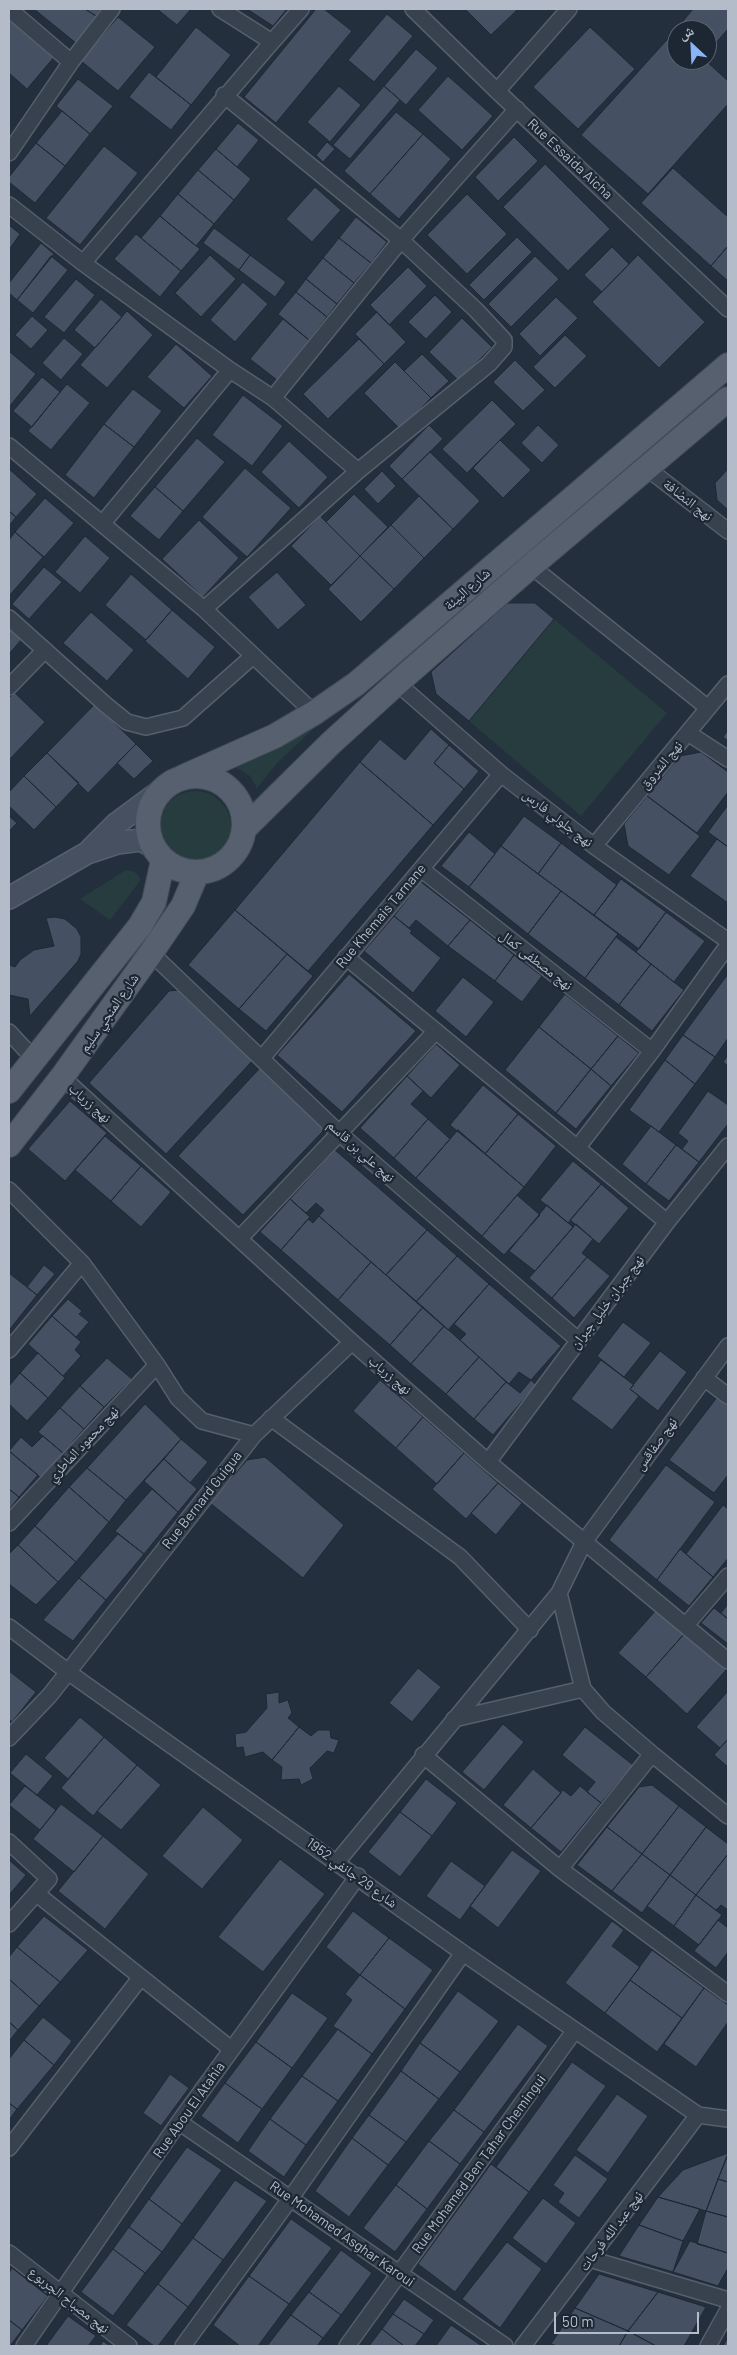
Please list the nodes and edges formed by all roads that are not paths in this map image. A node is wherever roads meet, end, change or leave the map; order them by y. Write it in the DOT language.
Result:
graph roads {
  1 [pos="9,9"];
  2 [pos="112,9"];
  3 [pos="220,9"];
  4 [pos="301,9"];
  5 [pos="413,9"];
  6 [pos="569,9"];
  7 [pos="272,42"];
  8 [pos="71,62"];
  9 [pos="497,91"];
  10 [pos="224,96"];
  11 [pos="517,108"];
  12 [pos="11,144"];
  13 [pos="9,205"];
  14 [pos="400,240"];
  15 [pos="83,263"];
  16 [pos="728,309"];
  17 [pos="728,365"];
  18 [pos="230,370"];
  19 [pos="273,398"];
  20 [pos="728,399"];
  21 [pos="9,446"];
  22 [pos="648,468"];
  23 [pos="358,471"];
  24 [pos="102,524"];
  25 [pos="728,530"];
  26 [pos="530,566"];
  27 [pos="204,609"];
  28 [pos="9,618"];
  29 [pos="45,650"];
  30 [pos="253,656"];
  31 [pos="397,683"];
  32 [pos="728,684"];
  33 [pos="9,687"];
  34 [pos="708,708"];
  35 [pos="314,713"];
  36 [pos="688,733"];
  37 [pos="728,759"];
  38 [pos="501,774"];
  39 [pos="183,777"];
  40 [pos="162,790"];
  41 [pos="245,828"];
  42 [pos="594,846"];
  43 [pos="87,853"];
  44 [pos="158,854"];
  45 [pos="421,869"];
  46 [pos="197,873"];
  47 [pos="9,898"];
  48 [pos="728,941"];
  49 [pos="728,945"];
  50 [pos="151,953"];
  51 [pos="346,958"];
  52 [pos="9,1032"];
  53 [pos="436,1032"];
  54 [pos="652,1051"];
  55 [pos="262,1058"];
  56 [pos="34,1059"];
  57 [pos="62,1078"];
  58 [pos="9,1091"];
  59 [pos="340,1134"];
  60 [pos="9,1145"];
  61 [pos="728,1146"];
  62 [pos="578,1147"];
  63 [pos="9,1190"];
  64 [pos="667,1222"];
  65 [pos="240,1238"];
  66 [pos="82,1264"];
  67 [pos="578,1340"];
  68 [pos="352,1342"];
  69 [pos="728,1346"];
  70 [pos="9,1350"];
  71 [pos="157,1365"];
  72 [pos="704,1378"];
  73 [pos="728,1396"];
  74 [pos="271,1418"];
  75 [pos="254,1435"];
  76 [pos="488,1462"];
  77 [pos="9,1523"];
  78 [pos="584,1542"];
  79 [pos="728,1576"];
  80 [pos="559,1593"];
  81 [pos="686,1625"];
  82 [pos="9,1627"];
  83 [pos="530,1630"];
  84 [pos="728,1661"];
  85 [pos="68,1672"];
  86 [pos="584,1689"];
  87 [pos="454,1719"];
  88 [pos="9,1738"];
  89 [pos="652,1754"];
  90 [pos="423,1755"];
  91 [pos="728,1816"];
  92 [pos="9,1842"];
  93 [pos="337,1862"];
  94 [pos="560,1869"];
  95 [pos="358,1876"];
  96 [pos="37,1894"];
  97 [pos="9,1924"];
  98 [pos="463,1953"];
  99 [pos="141,1977"];
  100 [pos="728,1994"];
  101 [pos="575,2030"];
  102 [pos="232,2049"];
  103 [pos="698,2115"];
  104 [pos="728,2119"];
  105 [pos="179,2122"];
  106 [pos="9,2148"];
  107 [pos="290,2199"];
  108 [pos="9,2253"];
  109 [pos="590,2259"];
  110 [pos="400,2275"];
  111 [pos="61,2295"];
  112 [pos="728,2300"];
  113 [pos="728,2310"];
  114 [pos="24,2346"];
  115 [pos="130,2346"];
  116 [pos="183,2346"];
  117 [pos="347,2346"];
  118 [pos="505,2346"];
  119 [pos="523,2346"];
  120 [pos="708,2346"];
  1 -- 8 [label="street"];
  2 -- 8 [label="street"];
  3 -- 7 [label="street"];
  4 -- 7 [label="street"];
  5 -- 9 [label="street, Rue Essaida Aicha"];
  6 -- 9 [label="street"];
  7 -- 10 [label="street"];
  8 -- 12 [label="street"];
  9 -- 11 [label="street, Rue Essaida Aicha"];
  10 -- 14 [label="street"];
  10 -- 15 [label="street"];
  11 -- 14 [label="street"];
  11 -- 16 [label="street, Rue Essaida Aicha"];
  13 -- 15 [label="street"];
  14 -- 19 [label="street"];
  14 -- 23 [label="street"];
  15 -- 18 [label="street"];
  17 -- 35 [label="main road, شارع البيئة"];
  18 -- 19 [label="street"];
  18 -- 24 [label="street"];
  19 -- 23 [label="street"];
  20 -- 22 [label="main road, شارع البيئة"];
  21 -- 24 [label="street"];
  22 -- 25 [label="street, نهج النضافة"];
  22 -- 26 [label="main road, شارع البيئة"];
  23 -- 27 [label="street"];
  24 -- 27 [label="street"];
  26 -- 31 [label="main road, شارع البيئة"];
  26 -- 34 [label="street"];
  27 -- 30 [label="street"];
  28 -- 29 [label="street"];
  29 -- 30 [label="street"];
  29 -- 33 [label="street"];
  30 -- 35 [label="street"];
  31 -- 38 [label="street, نهج جلولي فارس"];
  31 -- 41 [label="main road, شارع البيئة"];
  32 -- 34 [label="street, نهج الشروق"];
  34 -- 36 [label="street, نهج الشروق"];
  35 -- 39 [label="main road, شارع البيئة"];
  36 -- 37 [label="street"];
  36 -- 42 [label="street, نهج الشروق"];
  38 -- 42 [label="street, نهج جلولي فارس"];
  38 -- 45 [label="street, Rue Khemais Tarnane"];
  39 -- 40 [label="main road"];
  39 -- 41 [label="main road"];
  40 -- 43 [label="main road"];
  40 -- 44 [label="main road"];
  41 -- 46 [label="main road"];
  42 -- 48 [label="street, نهج جلولي فارس"];
  43 -- 44 [label="main road"];
  43 -- 47 [label="main road"];
  44 -- 46 [label="main road"];
  44 -- 56 [label="main road, شارع المنجي سليم"];
  45 -- 51 [label="street, Rue Khemais Tarnane"];
  45 -- 54 [label="street, نهج مصطفى كمال"];
  46 -- 50 [label="main road, شارع المنجي سليم"];
  49 -- 54 [label="street"];
  50 -- 55 [label="street, نهج علي بن قاسم"];
  50 -- 57 [label="main road, شارع المنجي سليم"];
  51 -- 53 [label="street"];
  51 -- 55 [label="street, Rue Khemais Tarnane"];
  52 -- 56 [label="street"];
  53 -- 59 [label="street"];
  53 -- 62 [label="street"];
  54 -- 62 [label="street"];
  55 -- 59 [label="street, نهج علي بن قاسم"];
  56 -- 58 [label="main road, شارع المنجي سليم"];
  57 -- 60 [label="main road, شارع المنجي سليم"];
  57 -- 65 [label="street, نهج زرياب"];
  59 -- 65 [label="street"];
  59 -- 67 [label="street, نهج علي بن قاسم"];
  61 -- 64 [label="street, نهج جبران خليل جبران"];
  62 -- 64 [label="street"];
  63 -- 66 [label="street"];
  64 -- 67 [label="street, نهج جبران خليل جبران"];
  65 -- 68 [label="street, نهج زرياب"];
  66 -- 70 [label="street"];
  66 -- 71 [label="street"];
  67 -- 76 [label="street, نهج جبران خليل جبران"];
  68 -- 74 [label="street, Rue Bernard Guigua"];
  68 -- 76 [label="street, نهج زرياب"];
  69 -- 72 [label="street, نهج صفاقس"];
  71 -- 75 [label="street"];
  71 -- 77 [label="street, نهج محمود الماطري"];
  72 -- 73 [label="street"];
  72 -- 78 [label="street, نهج صفاقس"];
  74 -- 75 [label="street, Rue Bernard Guigua"];
  74 -- 83 [label="street"];
  75 -- 85 [label="street, Rue Bernard Guigua"];
  76 -- 78 [label="street, نهج زرياب"];
  78 -- 80 [label="street, نهج صفاقس"];
  78 -- 81 [label="street, نهج زرياب"];
  79 -- 81 [label="street"];
  80 -- 83 [label="street, نهج صفاقس"];
  80 -- 86 [label="street"];
  81 -- 84 [label="street, نهج زرياب"];
  82 -- 85 [label="street, شارع 29 جانفي 1952"];
  83 -- 87 [label="street, نهج صفاقس"];
  85 -- 88 [label="street, Rue Bernard Guigua"];
  85 -- 93 [label="street, شارع 29 جانفي 1952"];
  86 -- 87 [label="street"];
  86 -- 89 [label="street"];
  87 -- 90 [label="street, نهج صفاقس"];
  89 -- 91 [label="street"];
  89 -- 94 [label="street"];
  90 -- 93 [label="street, نهج صفاقس"];
  90 -- 94 [label="street"];
  92 -- 96 [label="street"];
  93 -- 95 [label="street, شارع 29 جانفي 1952"];
  94 -- 100 [label="street"];
  95 -- 98 [label="street, شارع 29 جانفي 1952"];
  95 -- 102 [label="street, Rue Abou El Atahia"];
  96 -- 97 [label="street"];
  96 -- 99 [label="street"];
  98 -- 101 [label="street, شارع 29 جانفي 1952"];
  98 -- 107 [label="street"];
  99 -- 102 [label="street"];
  99 -- 106 [label="street"];
  101 -- 103 [label="street, شارع 29 جانفي 1952"];
  101 -- 110 [label="street, Rue Mohamed Ben Tahar Chemingui"];
  102 -- 105 [label="street, Rue Abou El Atahia"];
  103 -- 104 [label="street"];
  103 -- 109 [label="street, نهج عبد الله فرحات"];
  105 -- 107 [label="street, Rue Mohamed Asghar Karoui"];
  105 -- 111 [label="street, Rue Abou El Atahia"];
  107 -- 110 [label="street, Rue Mohamed Asghar Karoui"];
  107 -- 116 [label="street"];
  108 -- 111 [label="street, نهج مصباح الجربوع"];
  109 -- 112 [label="street"];
  109 -- 119 [label="street, نهج عبد الله فرحات"];
  110 -- 117 [label="street, Rue Mohamed Ben Tahar Chemingui"];
  110 -- 118 [label="street, Rue Mohamed Asghar Karoui"];
  111 -- 114 [label="street, Rue Abou El Atahia"];
  111 -- 115 [label="street, نهج مصباح الجربوع"];
  113 -- 120 [label="street"];
}
